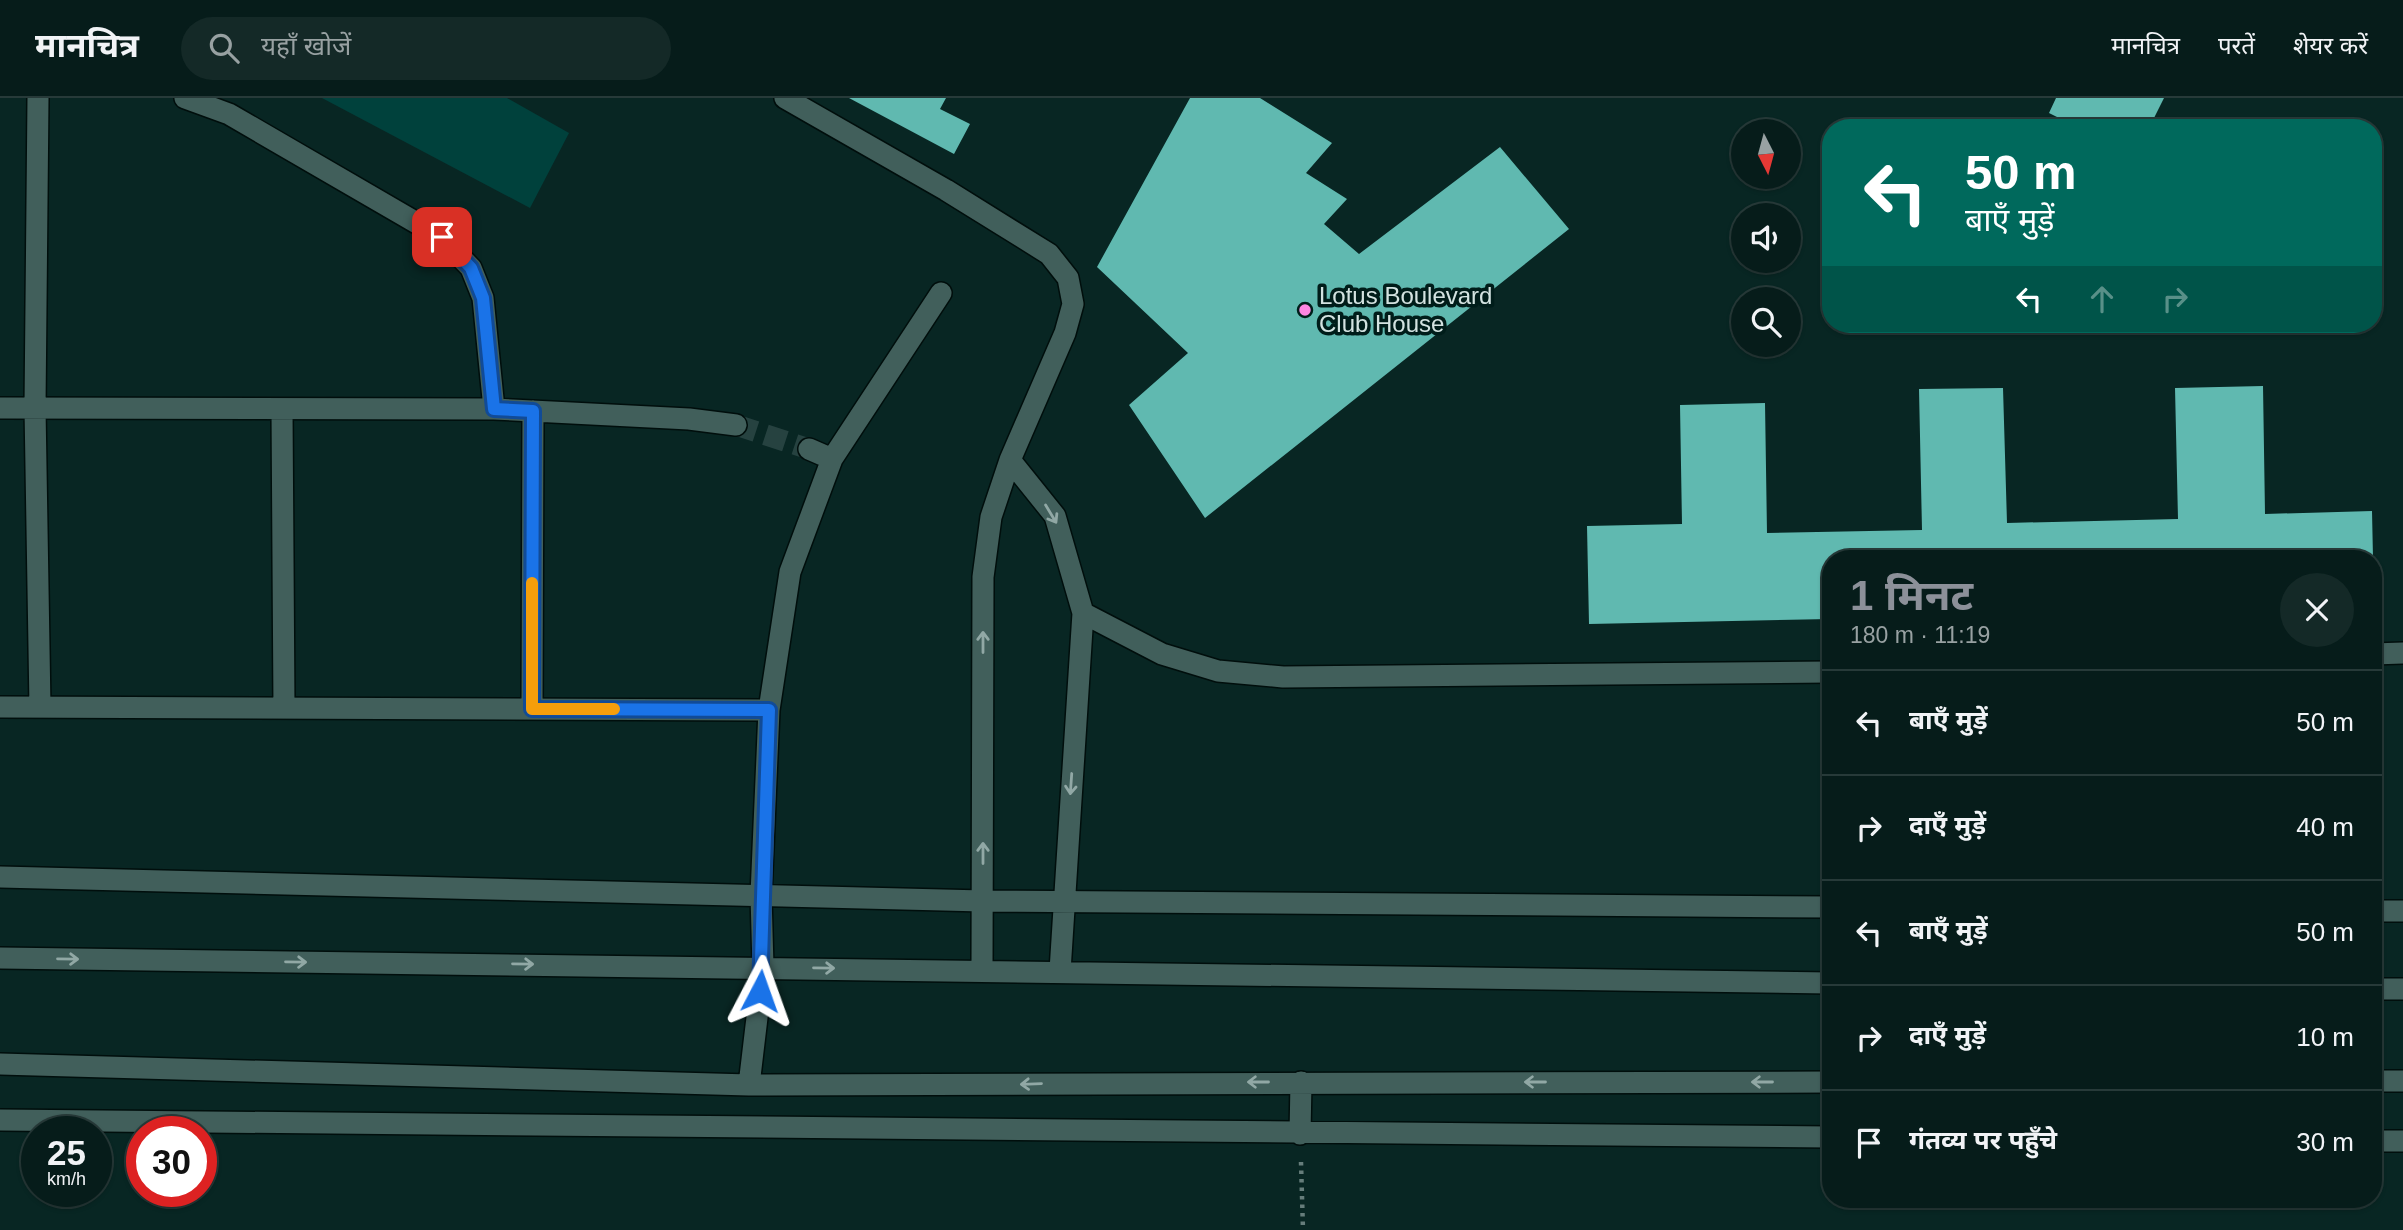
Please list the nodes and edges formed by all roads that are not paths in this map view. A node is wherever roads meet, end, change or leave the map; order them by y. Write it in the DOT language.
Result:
graph roads {
  1 [pos="38,98"];
  2 [pos="185,98"];
  3 [pos="785,98"];
  4 [pos="942,293"];
  5 [pos="0,408"];
  6 [pos="35,408"];
  7 [pos="282,409"];
  8 [pos="494,409"];
  9 [pos="533,411"];
  10 [pos="736,425"];
  11 [pos="809,449"];
  12 [pos="832,459"];
  13 [pos="1010,460"];
  14 [pos="1083,613"];
  15 [pos="2403,653"];
  16 [pos="2382,654"];
  17 [pos="1822,672"];
  18 [pos="0,707"];
  19 [pos="40,707"];
  20 [pos="284,708"];
  21 [pos="532,709"];
  22 [pos="769,710"];
  23 [pos="0,877"];
  24 [pos="761,895"];
  25 [pos="983,901"];
  26 [pos="1062,902"];
  27 [pos="1822,907"];
  28 [pos="2382,911"];
  29 [pos="2403,911"];
  30 [pos="0,958"];
  31 [pos="763,967"];
  32 [pos="982,970"];
  33 [pos="1060,971"];
  34 [pos="1822,983"];
  35 [pos="2382,989"];
  36 [pos="2403,989"];
  37 [pos="0,1064"];
  38 [pos="2382,1081"];
  39 [pos="2403,1081"];
  40 [pos="1301,1082"];
  41 [pos="1822,1082"];
  42 [pos="749,1085"];
  43 [pos="0,1120"];
  44 [pos="1300,1133"];
  45 [pos="1822,1137"];
  46 [pos="2382,1140"];
  47 [pos="2403,1141"];
  1 -- 6 [label="street"];
  2 -- 8 [label="street"];
  3 -- 13 [label="street"];
  4 -- 12 [label="street"];
  5 -- 6 [label="street"];
  6 -- 7 [label="street"];
  6 -- 19 [label="street"];
  7 -- 8 [label="street"];
  7 -- 20 [label="street"];
  8 -- 9 [label="street"];
  9 -- 10 [label="street"];
  9 -- 21 [label="street"];
  11 -- 12 [label="street"];
  12 -- 22 [label="street"];
  13 -- 14 [label="street, one-way"];
  25 -- 13 [label="street, one-way"];
  14 -- 17 [label="street"];
  14 -- 26 [label="street, one-way"];
  15 -- 16 [label="street"];
  18 -- 19 [label="street"];
  19 -- 20 [label="street"];
  20 -- 21 [label="street"];
  21 -- 22 [label="street"];
  22 -- 24 [label="street"];
  23 -- 24 [label="street"];
  24 -- 25 [label="street"];
  24 -- 31 [label="street"];
  25 -- 26 [label="street"];
  25 -- 32 [label="street"];
  26 -- 27 [label="street"];
  26 -- 33 [label="street"];
  28 -- 29 [label="street"];
  30 -- 31 [label="street, one-way"];
  31 -- 32 [label="street, one-way"];
  31 -- 42 [label="street"];
  32 -- 33 [label="street"];
  33 -- 34 [label="street"];
  35 -- 36 [label="street"];
  37 -- 42 [label="street"];
  38 -- 39 [label="street"];
  41 -- 40 [label="street, one-way"];
  40 -- 42 [label="street, one-way"];
  40 -- 44 [label="street"];
  43 -- 44 [label="street"];
  44 -- 45 [label="street"];
  46 -- 47 [label="street"];
}
